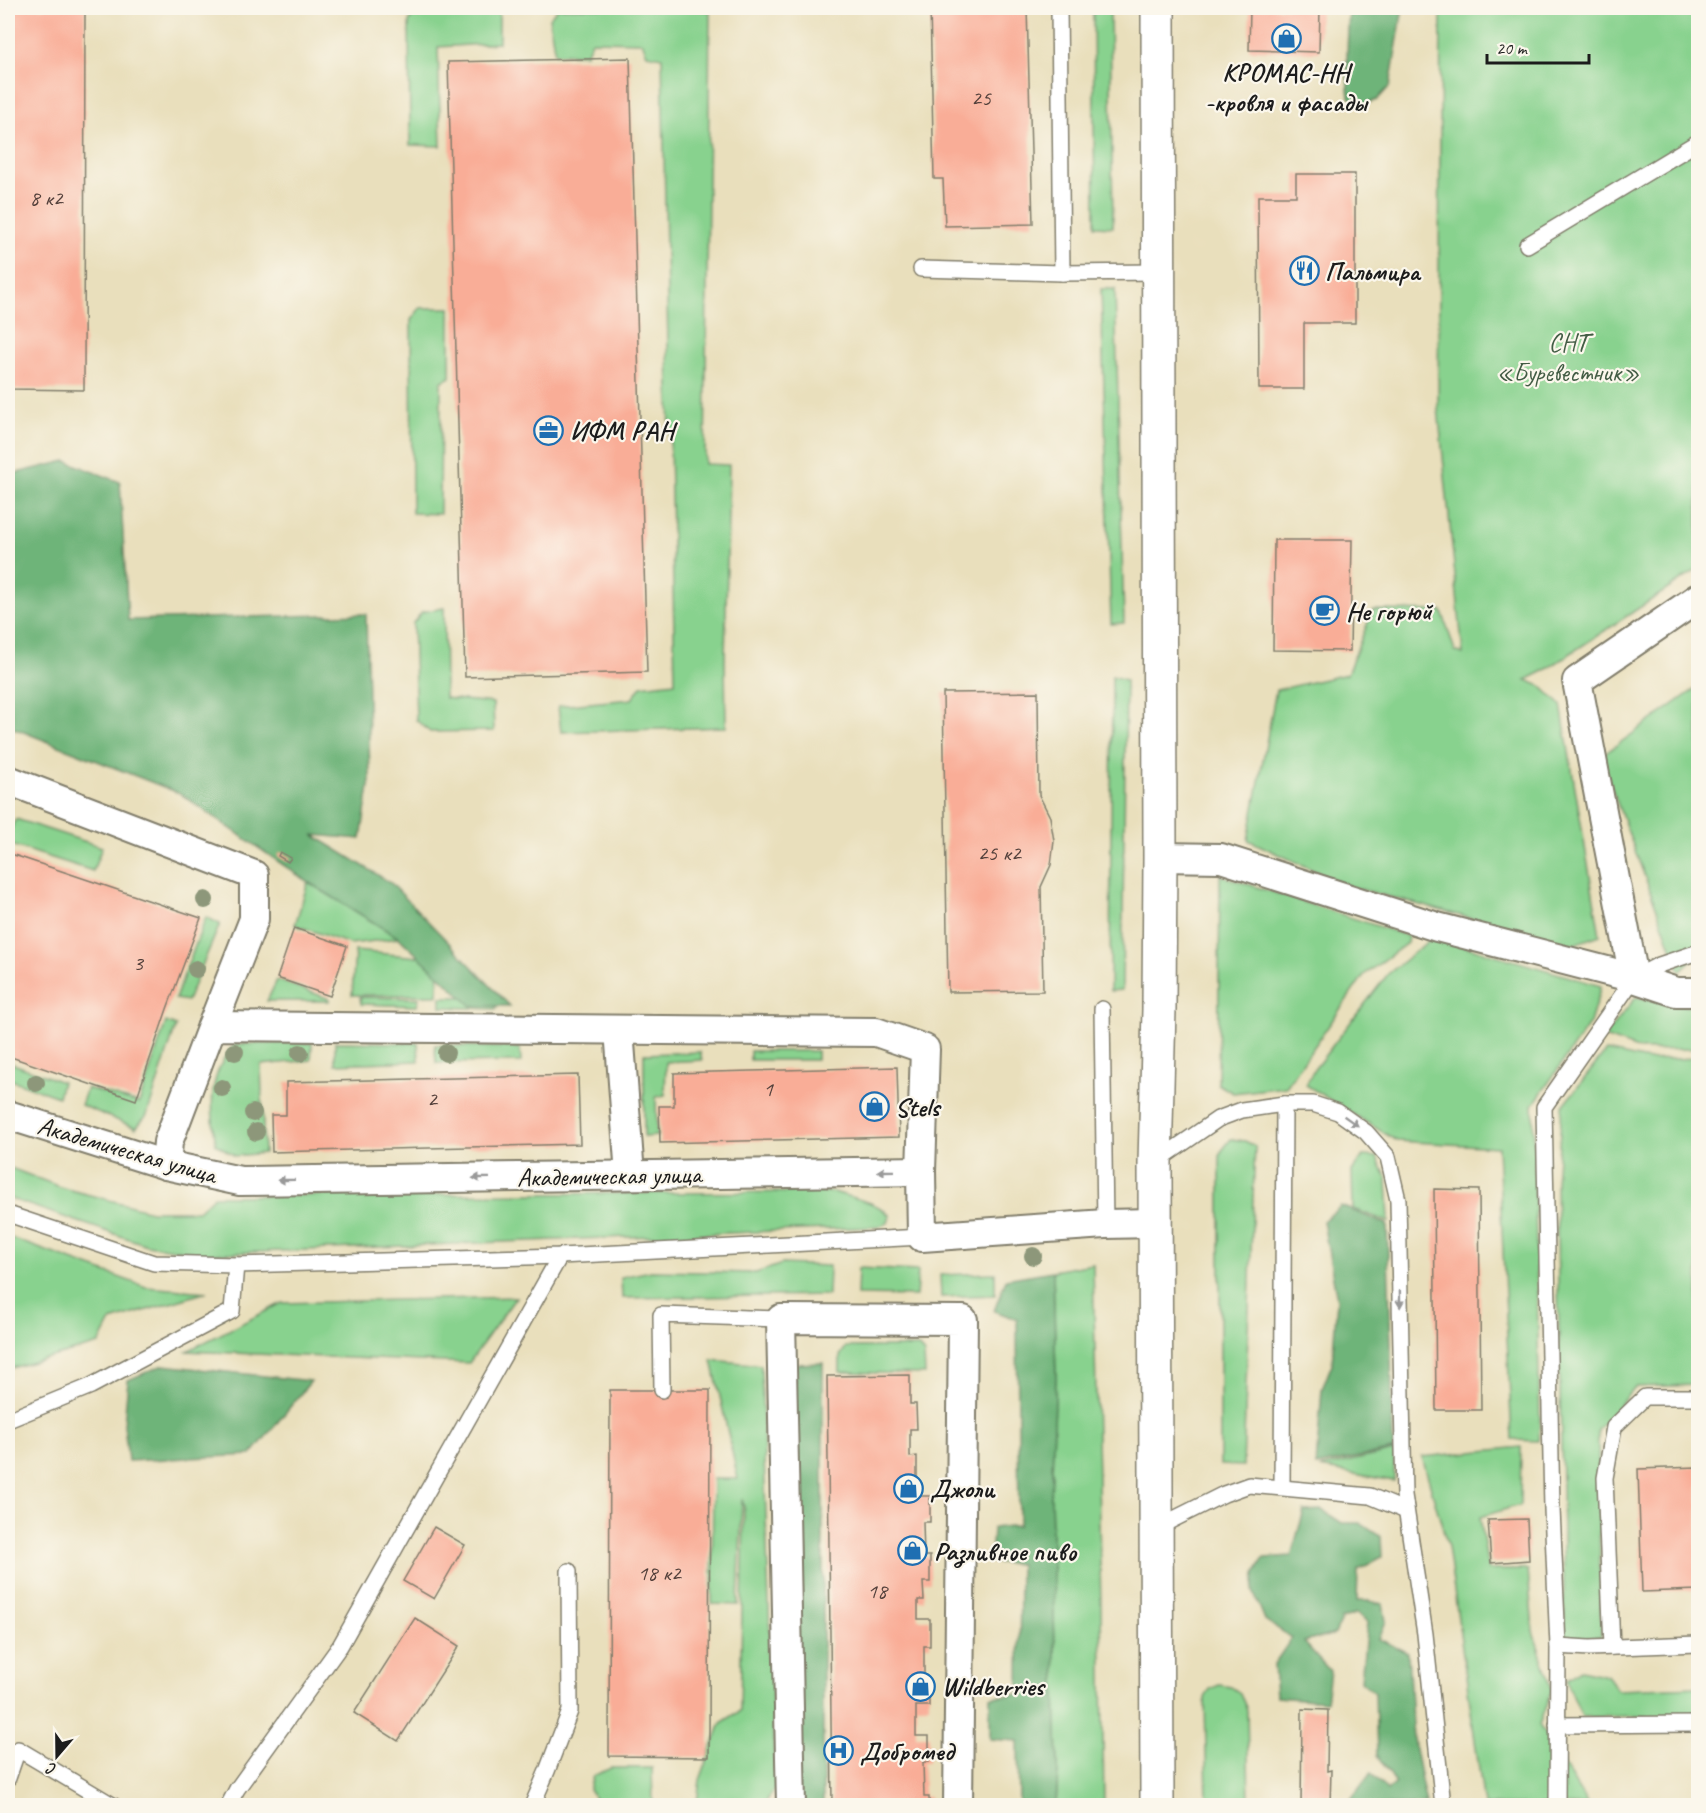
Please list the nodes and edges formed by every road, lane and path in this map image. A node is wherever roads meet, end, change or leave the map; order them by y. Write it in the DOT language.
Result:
graph roads {
  1 [pos="1059,8"];
  2 [pos="1158,8"];
  3 [pos="1698,142"];
  4 [pos="1527,245"];
  5 [pos="921,269"];
  6 [pos="1158,272"];
  7 [pos="1062,273"];
  8 [pos="1698,598"];
  9 [pos="8,780"];
  10 [pos="1160,857"];
  11 [pos="1698,952"];
  12 [pos="1634,978"];
  13 [pos="1698,992"];
  14 [pos="1102,1009"];
  15 [pos="212,1026"];
  16 [pos="619,1030"];
  17 [pos="1290,1104"];
  18 [pos="8,1115"];
  19 [pos="1155,1162"];
  20 [pos="166,1165"];
  21 [pos="921,1171"];
  22 [pos="630,1175"];
  23 [pos="8,1214"];
  24 [pos="1155,1223"];
  25 [pos="1105,1224"];
  26 [pos="922,1237"];
  27 [pos="560,1256"];
  28 [pos="236,1265"];
  29 [pos="782,1319"];
  30 [pos="662,1390"];
  31 [pos="1698,1396"];
  32 [pos="8,1420"];
  33 [pos="1282,1487"];
  34 [pos="1406,1511"];
  35 [pos="1156,1528"];
  36 [pos="569,1572"];
  37 [pos="1698,1644"];
  38 [pos="1558,1646"];
  39 [pos="1612,1647"];
  40 [pos="1698,1724"];
  41 [pos="1557,1725"];
  42 [pos="8,1778"];
  43 [pos="114,1806"];
  44 [pos="228,1806"];
  45 [pos="532,1806"];
  46 [pos="791,1806"];
  47 [pos="958,1806"];
  48 [pos="1157,1806"];
  49 [pos="1443,1806"];
  50 [pos="1557,1806"];
  1 -- 7 [label="lane"];
  2 -- 6 [label="main road"];
  3 -- 4 [label="lane"];
  5 -- 7 [label="lane"];
  6 -- 7 [label="lane"];
  6 -- 10 [label="main road"];
  8 -- 12 [label="street"];
  9 -- 15 [label="street"];
  10 -- 12 [label="street"];
  10 -- 19 [label="main road"];
  11 -- 12 [label="lane"];
  12 -- 13 [label="street"];
  12 -- 38 [label="lane"];
  14 -- 25 [label="lane"];
  15 -- 16 [label="street"];
  15 -- 20 [label="street"];
  16 -- 21 [label="street"];
  16 -- 22 [label="street"];
  17 -- 19 [label="lane"];
  17 -- 33 [label="lane"];
  17 -- 34 [label="lane, one-way"];
  18 -- 20 [label="street, Академическая улица"];
  19 -- 24 [label="main road"];
  22 -- 20 [label="street, Академическая улица, one-way"];
  21 -- 22 [label="street, Академическая улица, one-way"];
  21 -- 26 [label="street"];
  23 -- 28 [label="lane"];
  24 -- 25 [label="street"];
  24 -- 35 [label="main road"];
  25 -- 26 [label="street"];
  26 -- 27 [label="lane"];
  27 -- 28 [label="lane"];
  27 -- 44 [label="lane"];
  28 -- 32 [label="lane"];
  29 -- 30 [label="lane"];
  29 -- 46 [label="street"];
  29 -- 47 [label="street"];
  31 -- 39 [label="lane"];
  33 -- 34 [label="lane"];
  33 -- 35 [label="lane"];
  34 -- 49 [label="lane"];
  35 -- 48 [label="main road"];
  36 -- 45 [label="lane"];
  37 -- 39 [label="lane"];
  38 -- 39 [label="lane"];
  38 -- 41 [label="lane"];
  40 -- 41 [label="lane"];
  41 -- 50 [label="lane"];
  42 -- 43 [label="lane"];
}
